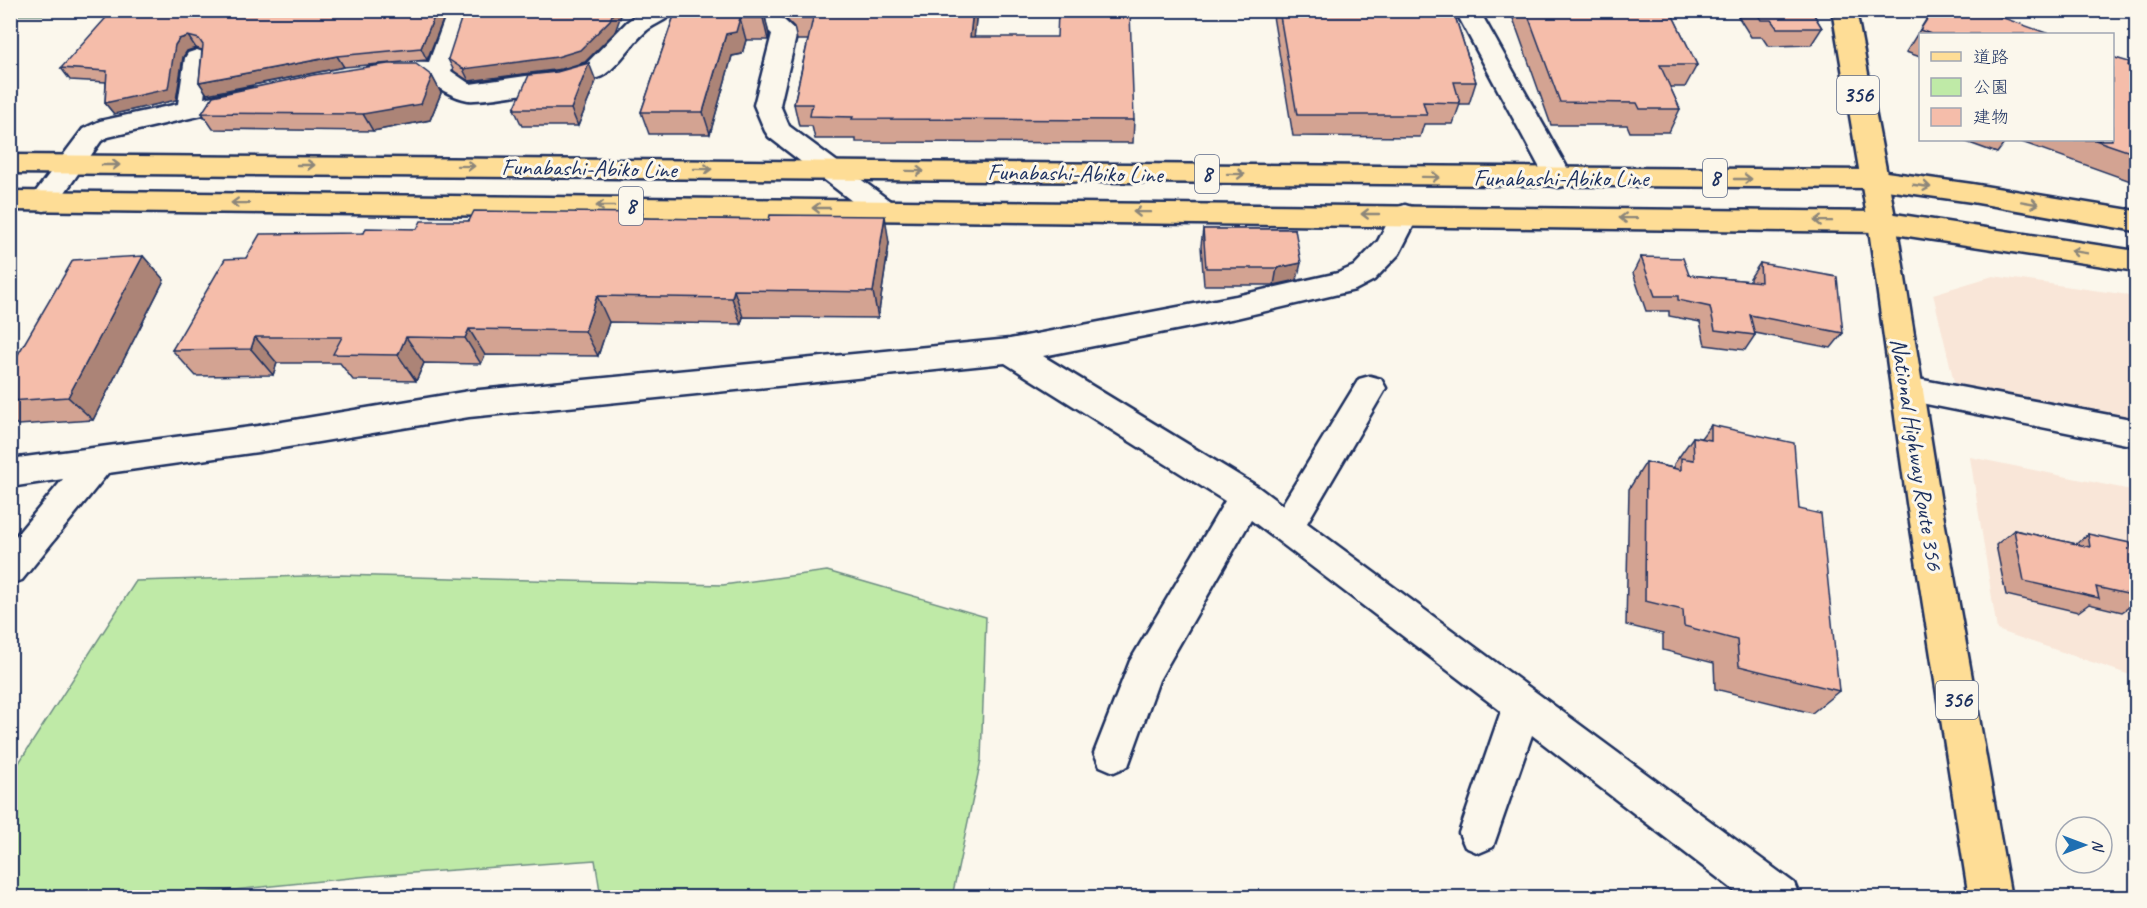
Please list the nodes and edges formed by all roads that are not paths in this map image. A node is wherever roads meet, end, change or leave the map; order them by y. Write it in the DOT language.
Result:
graph roads {
  1 [pos="664,10"];
  2 [pos="758,10"];
  3 [pos="1467,10"];
  4 [pos="1844,10"];
  5 [pos="458,14"];
  6 [pos="196,58"];
  7 [pos="437,75"];
  8 [pos="355,76"];
  9 [pos="278,90"];
  10 [pos="190,108"];
  11 [pos="10,164"];
  12 [pos="70,164"];
  13 [pos="830,170"];
  14 [pos="1559,178"];
  15 [pos="1872,179"];
  16 [pos="10,200"];
  17 [pos="44,201"];
  18 [pos="879,208"];
  19 [pos="1405,214"];
  20 [pos="2136,221"];
  21 [pos="1882,222"];
  22 [pos="2136,261"];
  23 [pos="1010,351"];
  24 [pos="1370,388"];
  25 [pos="1906,389"];
  26 [pos="2136,434"];
  27 [pos="99,460"];
  28 [pos="10,473"];
  29 [pos="1246,497"];
  30 [pos="1286,528"];
  31 [pos="10,569"];
  32 [pos="1522,706"];
  33 [pos="1114,753"];
  34 [pos="1479,833"];
  35 [pos="1779,897"];
  36 [pos="1990,897"];
  1 -- 7 [label="street"];
  2 -- 13 [label="street"];
  3 -- 14 [label="street"];
  4 -- 15 [label="main road, National Highway Route 356 / 356"];
  5 -- 7 [label="street"];
  6 -- 10 [label="street"];
  7 -- 8 [label="street"];
  9 -- 10 [label="street"];
  10 -- 12 [label="street"];
  11 -- 12 [label="main road, Funabashi-Abiko Line / 8"];
  12 -- 13 [label="main road, Funabashi-Abiko Line / 8, one-way"];
  12 -- 17 [label="street"];
  13 -- 14 [label="main road, Funabashi-Abiko Line / 8, one-way"];
  13 -- 18 [label="street"];
  14 -- 15 [label="main road, Funabashi-Abiko Line / 8, one-way"];
  15 -- 20 [label="main road, Funabashi-Abiko Line / 8, one-way"];
  15 -- 21 [label="main road, National Highway Route 356 / 356"];
  16 -- 17 [label="main road, Funabashi-Abiko Line / 8"];
  18 -- 17 [label="main road, Funabashi-Abiko Line / 8, one-way"];
  19 -- 18 [label="main road, Funabashi-Abiko Line / 8, one-way"];
  21 -- 19 [label="main road, Funabashi-Abiko Line / 8, one-way"];
  19 -- 23 [label="street"];
  22 -- 21 [label="main road, Funabashi-Abiko Line / 8, one-way"];
  21 -- 25 [label="main road, National Highway Route 356 / 356"];
  23 -- 27 [label="street"];
  23 -- 29 [label="street"];
  24 -- 30 [label="street"];
  25 -- 26 [label="street"];
  25 -- 36 [label="main road, National Highway Route 356 / 356"];
  27 -- 28 [label="street"];
  27 -- 31 [label="street"];
  29 -- 30 [label="street"];
  29 -- 33 [label="street"];
  30 -- 32 [label="street"];
  32 -- 34 [label="street"];
  32 -- 35 [label="street"];
}
